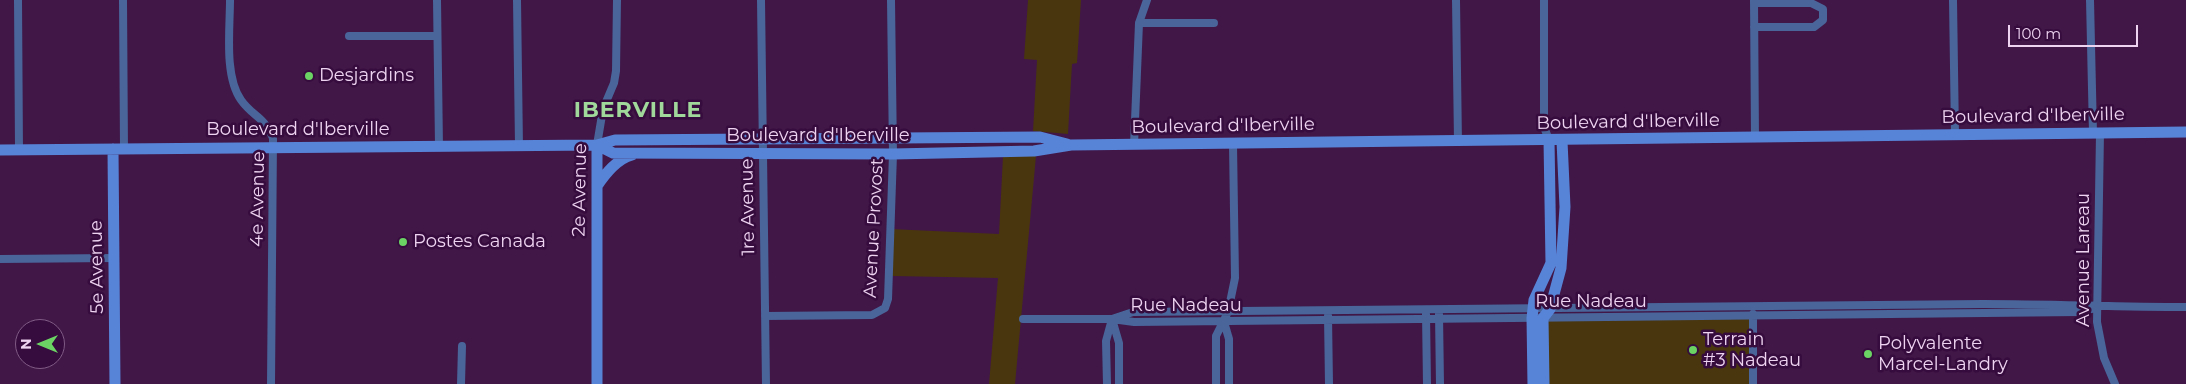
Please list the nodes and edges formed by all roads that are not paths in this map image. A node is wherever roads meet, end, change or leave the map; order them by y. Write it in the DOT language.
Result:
graph roads {
  1 [pos="18,0"];
  2 [pos="123,0"];
  3 [pos="230,0"];
  4 [pos="437,0"];
  5 [pos="517,0"];
  6 [pos="617,0"];
  7 [pos="760,0"];
  8 [pos="891,0"];
  9 [pos="1147,0"];
  10 [pos="1456,0"];
  11 [pos="1544,0"];
  12 [pos="1953,0"];
  13 [pos="2090,0"];
  14 [pos="1754,1"];
  15 [pos="1139,22"];
  16 [pos="1214,24"];
  17 [pos="1754,27"];
  18 [pos="349,36"];
  19 [pos="438,36"];
  20 [pos="2186,132"];
  21 [pos="2096,133"];
  22 [pos="1955,135"];
  23 [pos="762,138"];
  24 [pos="893,138"];
  25 [pos="1755,138"];
  26 [pos="1549,140"];
  27 [pos="1562,141"];
  28 [pos="1458,142"];
  29 [pos="1233,144"];
  30 [pos="596,145"];
  31 [pos="1071,145"];
  32 [pos="1134,145"];
  33 [pos="439,146"];
  34 [pos="519,146"];
  35 [pos="274,148"];
  36 [pos="118,149"];
  37 [pos="0,150"];
  38 [pos="19,150"];
  39 [pos="639,153"];
  40 [pos="763,154"];
  41 [pos="893,154"];
  42 [pos="597,186"];
  43 [pos="1550,207"];
  44 [pos="1565,207"];
  45 [pos="114,258"];
  46 [pos="0,259"];
  47 [pos="1974,304"];
  48 [pos="1897,305"];
  49 [pos="1797,306"];
  50 [pos="1753,307"];
  51 [pos="2097,307"];
  52 [pos="2186,307"];
  53 [pos="2052,308"];
  54 [pos="1426,310"];
  55 [pos="1439,310"];
  56 [pos="1328,311"];
  57 [pos="1228,312"];
  58 [pos="1540,313"];
  59 [pos="1974,313"];
  60 [pos="1897,314"];
  61 [pos="1797,315"];
  62 [pos="765,316"];
  63 [pos="1753,317"];
  64 [pos="1023,319"];
  65 [pos="1112,319"];
  66 [pos="1426,319"];
  67 [pos="1439,319"];
  68 [pos="1328,320"];
  69 [pos="1224,322"];
  70 [pos="462,346"];
  71 [pos="115,384"];
  72 [pos="271,384"];
  73 [pos="461,384"];
  74 [pos="597,384"];
  75 [pos="766,384"];
  76 [pos="1107,384"];
  77 [pos="1119,384"];
  78 [pos="1216,384"];
  79 [pos="1229,384"];
  80 [pos="1329,384"];
  81 [pos="1427,384"];
  82 [pos="1440,384"];
  83 [pos="1533,384"];
  84 [pos="1544,384"];
  85 [pos="1753,384"];
  86 [pos="2115,384"];
  1 -- 38 [label="street"];
  2 -- 36 [label="street, 5e Avenue"];
  3 -- 35 [label="street, 4e Avenue"];
  4 -- 19 [label="street"];
  5 -- 34 [label="street"];
  6 -- 30 [label="street, 2e Avenue"];
  7 -- 23 [label="street, 1re Avenue"];
  8 -- 24 [label="street, Avenue Provost"];
  9 -- 15 [label="street"];
  10 -- 28 [label="street"];
  11 -- 26 [label="street"];
  12 -- 22 [label="street"];
  13 -- 21 [label="street, Avenue Lareau"];
  14 -- 17 [label="street"];
  14 -- 17 [label="street"];
  15 -- 16 [label="street"];
  15 -- 32 [label="street"];
  17 -- 25 [label="street"];
  18 -- 19 [label="street"];
  19 -- 33 [label="street"];
  20 -- 21 [label="street, Boulevard d'Iberville"];
  21 -- 22 [label="street, Boulevard d'Iberville"];
  21 -- 51 [label="street, Avenue Lareau"];
  22 -- 25 [label="street, Boulevard d'Iberville"];
  23 -- 24 [label="street, Boulevard d'Iberville"];
  23 -- 30 [label="street, Boulevard d'Iberville"];
  23 -- 40 [label="street, 1re Avenue"];
  24 -- 31 [label="street, Boulevard d'Iberville"];
  24 -- 41 [label="street, Avenue Provost"];
  25 -- 27 [label="street, Boulevard d'Iberville"];
  26 -- 27 [label="street, Boulevard d'Iberville"];
  26 -- 28 [label="street, Boulevard d'Iberville"];
  26 -- 43 [label="street"];
  27 -- 44 [label="street"];
  28 -- 29 [label="street, Boulevard d'Iberville"];
  29 -- 32 [label="street, Boulevard d'Iberville"];
  29 -- 57 [label="street"];
  30 -- 34 [label="street, Boulevard d'Iberville"];
  30 -- 39 [label="street, Boulevard d'Iberville"];
  30 -- 42 [label="street, 2e Avenue"];
  31 -- 32 [label="street, Boulevard d'Iberville"];
  31 -- 41 [label="street, Boulevard d'Iberville"];
  33 -- 34 [label="street, Boulevard d'Iberville"];
  33 -- 35 [label="street, Boulevard d'Iberville"];
  35 -- 36 [label="street, Boulevard d'Iberville"];
  35 -- 72 [label="street, 4e Avenue"];
  36 -- 38 [label="street, Boulevard d'Iberville"];
  36 -- 45 [label="street, 5e Avenue"];
  37 -- 38 [label="street, Boulevard d'Iberville"];
  39 -- 40 [label="street, Boulevard d'Iberville"];
  39 -- 42 [label="street"];
  40 -- 41 [label="street, Boulevard d'Iberville"];
  40 -- 62 [label="street, 1re Avenue"];
  41 -- 62 [label="street, Avenue Provost"];
  42 -- 74 [label="street, 2e Avenue"];
  43 -- 44 [label="street"];
  43 -- 58 [label="street"];
  44 -- 58 [label="street"];
  45 -- 46 [label="street"];
  45 -- 71 [label="street, 5e Avenue"];
  47 -- 48 [label="street, Rue Nadeau"];
  47 -- 53 [label="street, Rue Nadeau"];
  47 -- 59 [label="street"];
  48 -- 49 [label="street, Rue Nadeau"];
  48 -- 60 [label="street"];
  49 -- 50 [label="street, Rue Nadeau"];
  49 -- 61 [label="street"];
  50 -- 58 [label="street, Rue Nadeau"];
  50 -- 63 [label="street"];
  51 -- 52 [label="street, Rue Nadeau"];
  51 -- 53 [label="street, Rue Nadeau"];
  51 -- 86 [label="street, Avenue Lareau"];
  53 -- 59 [label="street, Rue Nadeau"];
  54 -- 55 [label="street, Rue Nadeau"];
  54 -- 56 [label="street, Rue Nadeau"];
  54 -- 66 [label="street"];
  55 -- 58 [label="street, Rue Nadeau"];
  55 -- 67 [label="street"];
  56 -- 57 [label="street, Rue Nadeau"];
  56 -- 68 [label="street"];
  57 -- 65 [label="street, Rue Nadeau"];
  57 -- 69 [label="street"];
  58 -- 63 [label="street, Rue Nadeau"];
  58 -- 67 [label="street, Rue Nadeau"];
  58 -- 83 [label="street"];
  58 -- 84 [label="street"];
  59 -- 60 [label="street, Rue Nadeau"];
  60 -- 61 [label="street, Rue Nadeau"];
  61 -- 63 [label="street, Rue Nadeau"];
  62 -- 75 [label="street, 1re Avenue"];
  63 -- 85 [label="street"];
  64 -- 65 [label="street"];
  65 -- 69 [label="street, Rue Nadeau"];
  65 -- 76 [label="street"];
  65 -- 77 [label="street"];
  66 -- 67 [label="street, Rue Nadeau"];
  66 -- 68 [label="street, Rue Nadeau"];
  66 -- 81 [label="street"];
  67 -- 82 [label="street"];
  68 -- 69 [label="street, Rue Nadeau"];
  68 -- 80 [label="street"];
  69 -- 78 [label="street"];
  69 -- 79 [label="street"];
  70 -- 73 [label="street"];
}
